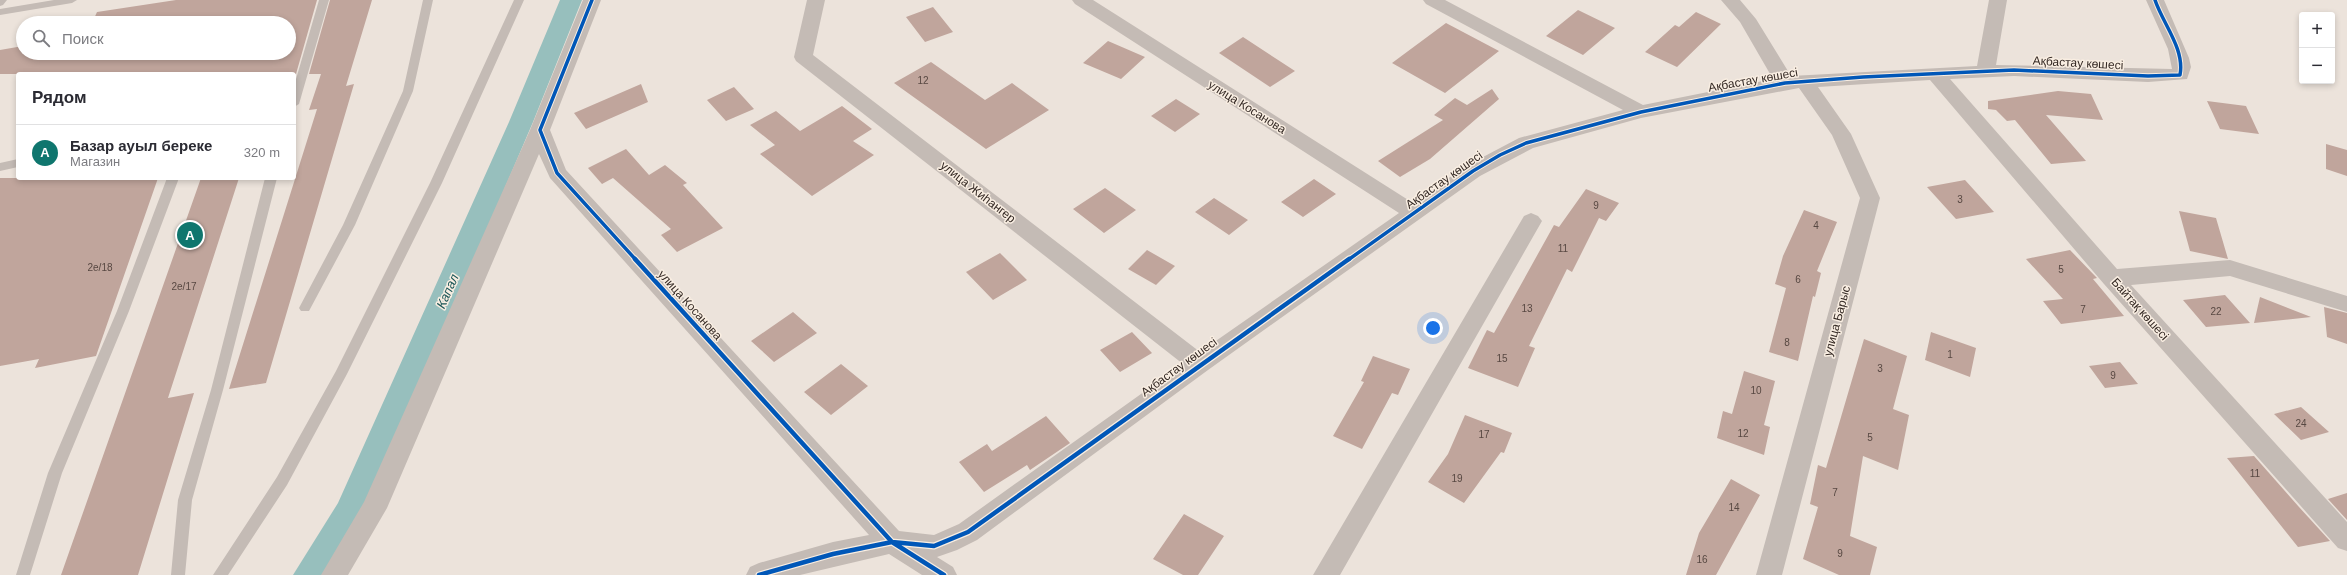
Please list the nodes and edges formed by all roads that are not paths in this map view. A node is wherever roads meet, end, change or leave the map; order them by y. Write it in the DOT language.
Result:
graph roads {
  1 [pos="2,0"];
  2 [pos="72,0"];
  3 [pos="324,0"];
  4 [pos="428,0"];
  5 [pos="519,0"];
  6 [pos="592,0"];
  7 [pos="816,0"];
  8 [pos="1081,0"];
  9 [pos="1432,0"];
  10 [pos="1730,0"];
  11 [pos="1998,0"];
  12 [pos="2155,0"];
  13 [pos="0,3"];
  14 [pos="0,12"];
  15 [pos="1985,72"];
  16 [pos="1936,75"];
  17 [pos="1794,82"];
  18 [pos="296,97"];
  19 [pos="1641,112"];
  20 [pos="540,130"];
  21 [pos="16,163"];
  22 [pos="0,167"];
  23 [pos="172,180"];
  24 [pos="270,180"];
  25 [pos="1414,213"];
  26 [pos="1531,221"];
  27 [pos="2112,278"];
  28 [pos="2347,304"];
  29 [pos="305,308"];
  30 [pos="1200,364"];
  31 [pos="2347,540"];
  32 [pos="892,542"];
  33 [pos="23,575"];
  34 [pos="178,575"];
  35 [pos="220,575"];
  36 [pos="334,575"];
  37 [pos="759,575"];
  38 [pos="944,575"];
  39 [pos="1326,575"];
  40 [pos="1769,575"];
  1 -- 13 [label="lane"];
  2 -- 14 [label="lane"];
  3 -- 18 [label="lane"];
  4 -- 29 [label="lane"];
  5 -- 35 [label="lane"];
  6 -- 20 [label="street"];
  7 -- 30 [label="street, улица Жиhангер"];
  8 -- 25 [label="street, улица Косанова"];
  9 -- 19 [label="street"];
  10 -- 17 [label="street, улица Барыс"];
  11 -- 15 [label="street"];
  12 -- 15 [label="street, Ақбастау көшесі"];
  15 -- 16 [label="street, Ақбастау көшесі"];
  16 -- 17 [label="street, Ақбастау көшесі"];
  16 -- 27 [label="street, Байтақ көшесі"];
  17 -- 19 [label="street, Ақбастау көшесі"];
  17 -- 40 [label="street, улица Барыс"];
  19 -- 25 [label="street, Ақбастау көшесі"];
  20 -- 32 [label="street, улица Косанова"];
  20 -- 36 [label="street"];
  21 -- 22 [label="lane"];
  23 -- 33 [label="lane"];
  24 -- 34 [label="lane"];
  25 -- 30 [label="street, Ақбастау көшесі"];
  26 -- 39 [label="street"];
  27 -- 28 [label="street"];
  27 -- 31 [label="street, Байтақ көшесі"];
  30 -- 32 [label="street, Ақбастау көшесі"];
  32 -- 37 [label="street, Ақбастау көшесі"];
  32 -- 38 [label="street, улица Косанова"];
}
